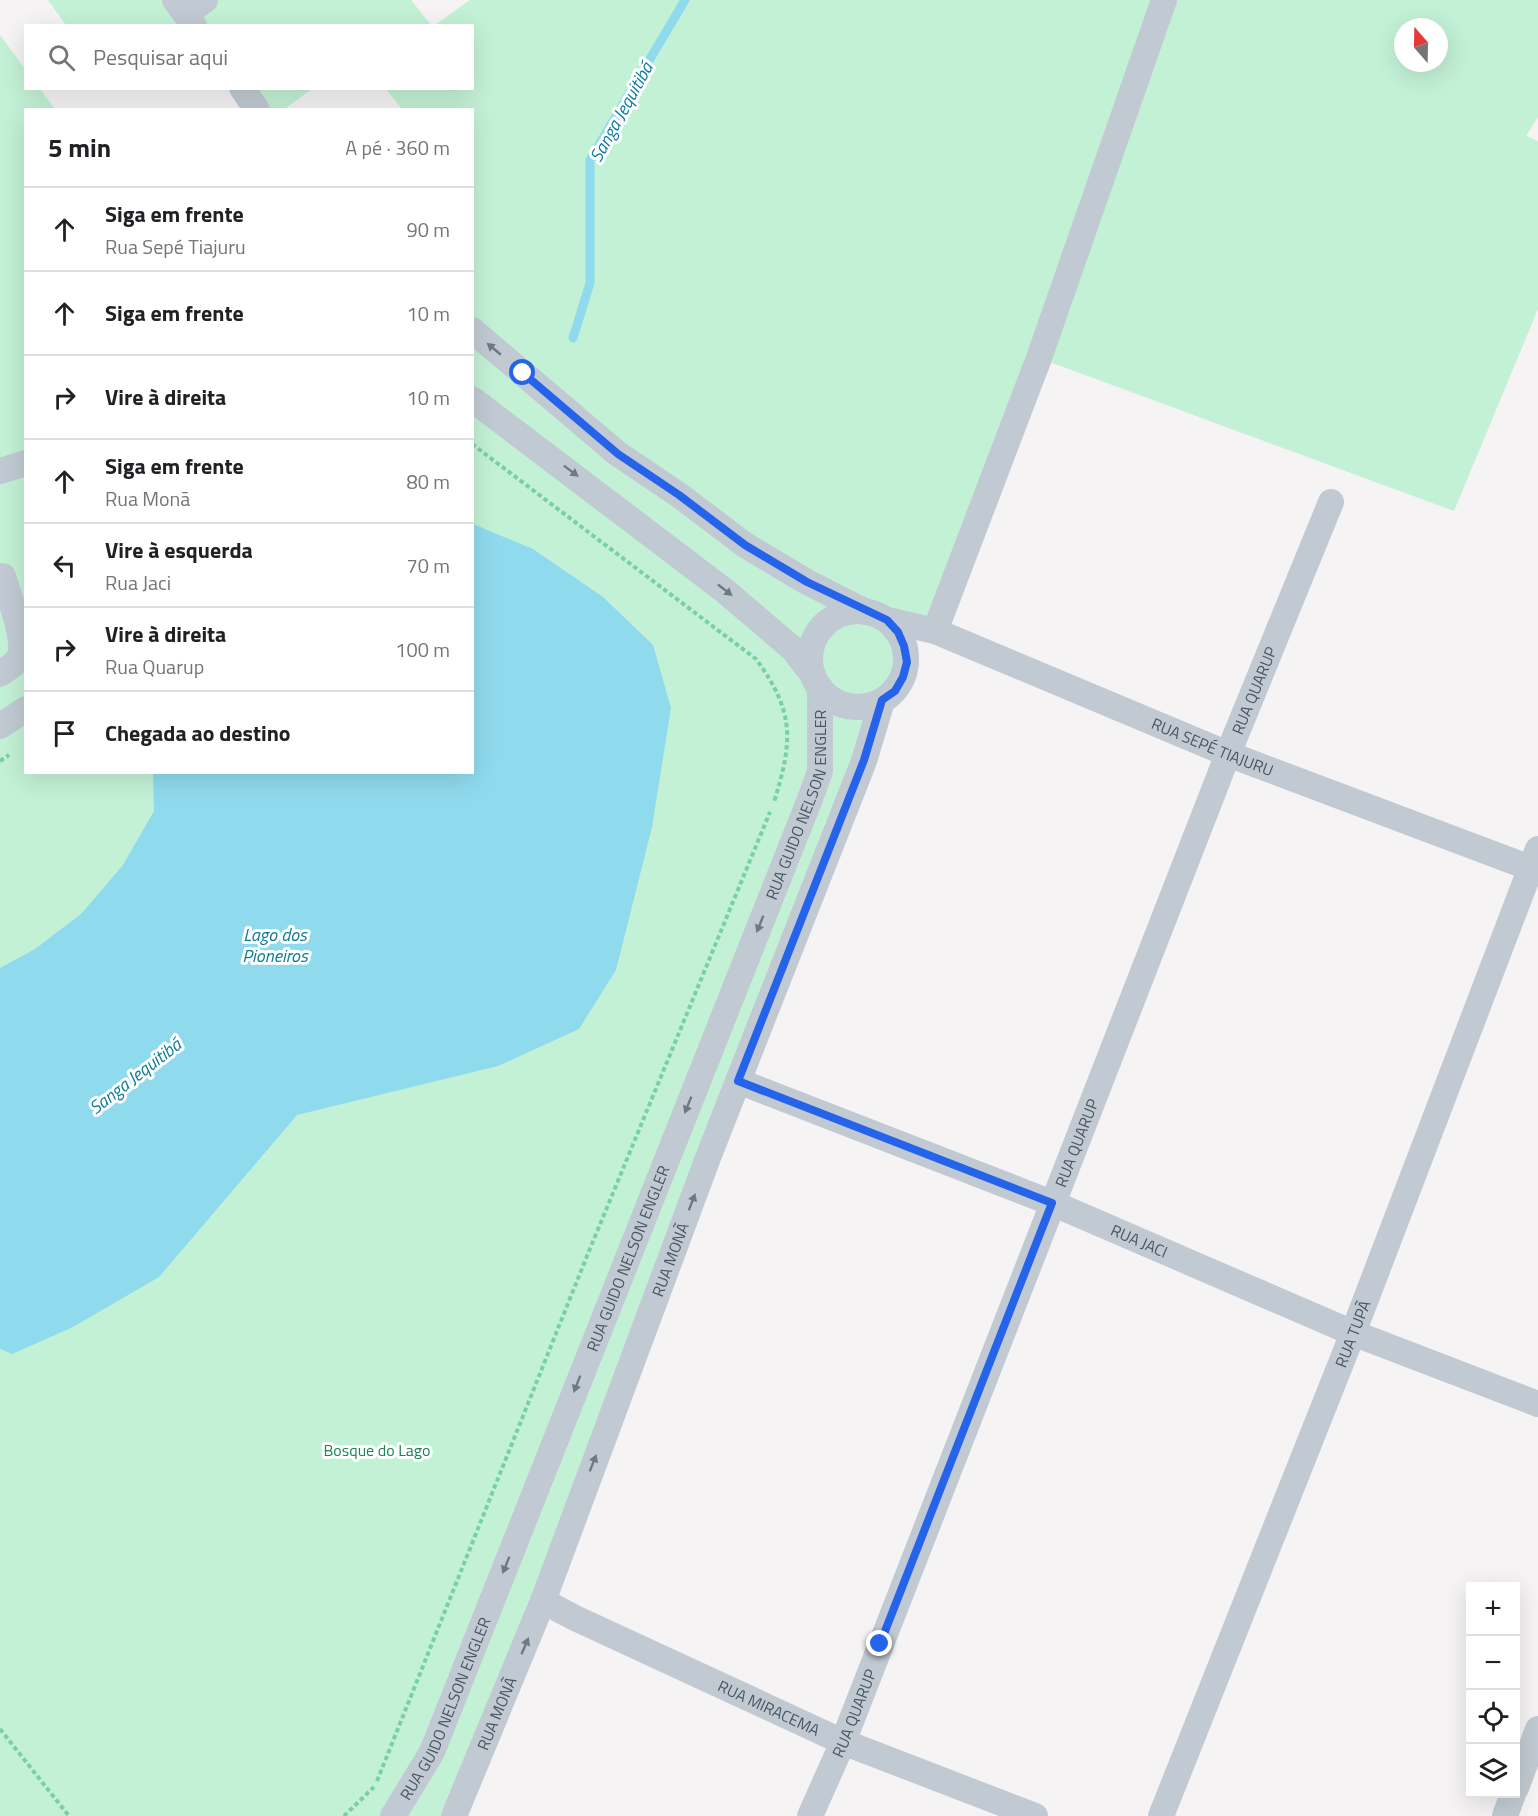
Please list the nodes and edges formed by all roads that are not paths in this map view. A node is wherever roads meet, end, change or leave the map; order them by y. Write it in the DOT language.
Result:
graph roads {
  1 [pos="1164,0"];
  2 [pos="243,90"];
  3 [pos="257,108"];
  4 [pos="474,332"];
  5 [pos="474,401"];
  6 [pos="24,451"];
  7 [pos="10,467"];
  8 [pos="1331,502"];
  9 [pos="9,578"];
  10 [pos="877,616"];
  11 [pos="935,631"];
  12 [pos="904,646"];
  13 [pos="0,674"];
  14 [pos="816,681"];
  15 [pos="882,700"];
  16 [pos="24,710"];
  17 [pos="0,726"];
  18 [pos="1228,754"];
  19 [pos="1535,863"];
  20 [pos="738,1081"];
  21 [pos="1052,1203"];
  22 [pos="1353,1333"];
  23 [pos="1538,1404"];
  24 [pos="543,1601"];
  25 [pos="1538,1729"];
  26 [pos="843,1742"];
  27 [pos="1520,1775"];
  28 [pos="1512,1798"];
  29 [pos="393,1816"];
  30 [pos="454,1816"];
  31 [pos="810,1816"];
  32 [pos="1035,1816"];
  33 [pos="1161,1816"];
  34 [pos="1505,1816"];
  1 -- 11 [label="street"];
  2 -- 3 [label="street"];
  10 -- 4 [label="street, RUA SEPÉ TIAJURU, one-way"];
  5 -- 14 [label="street, one-way"];
  6 -- 7 [label="street"];
  8 -- 18 [label="street, RUA QUARUP"];
  9 -- 13 [label="street"];
  10 -- 11 [label="street, RUA SEPÉ TIAJURU"];
  10 -- 12 [label="street"];
  10 -- 14 [label="street"];
  11 -- 12 [label="street"];
  11 -- 18 [label="street, RUA SEPÉ TIAJURU"];
  12 -- 15 [label="street"];
  14 -- 15 [label="street"];
  14 -- 29 [label="street, RUA GUIDO NELSON ENGLER, one-way"];
  15 -- 20 [label="street, RUA MONÃ"];
  16 -- 17 [label="street"];
  18 -- 19 [label="street, RUA SEPÉ TIAJURU"];
  18 -- 21 [label="street, RUA QUARUP"];
  19 -- 22 [label="street, RUA TUPÃ"];
  20 -- 21 [label="street, RUA JACI"];
  24 -- 20 [label="street, RUA MONÃ, one-way"];
  21 -- 22 [label="street, RUA JACI"];
  21 -- 26 [label="street, RUA QUARUP"];
  22 -- 23 [label="street, RUA JACI"];
  22 -- 33 [label="street, RUA TUPÃ"];
  24 -- 26 [label="street, RUA MIRACEMA"];
  30 -- 24 [label="street, RUA MONÃ, one-way"];
  25 -- 27 [label="street"];
  26 -- 31 [label="street, RUA QUARUP"];
  26 -- 32 [label="street, RUA MIRACEMA"];
  28 -- 34 [label="street"];
}
